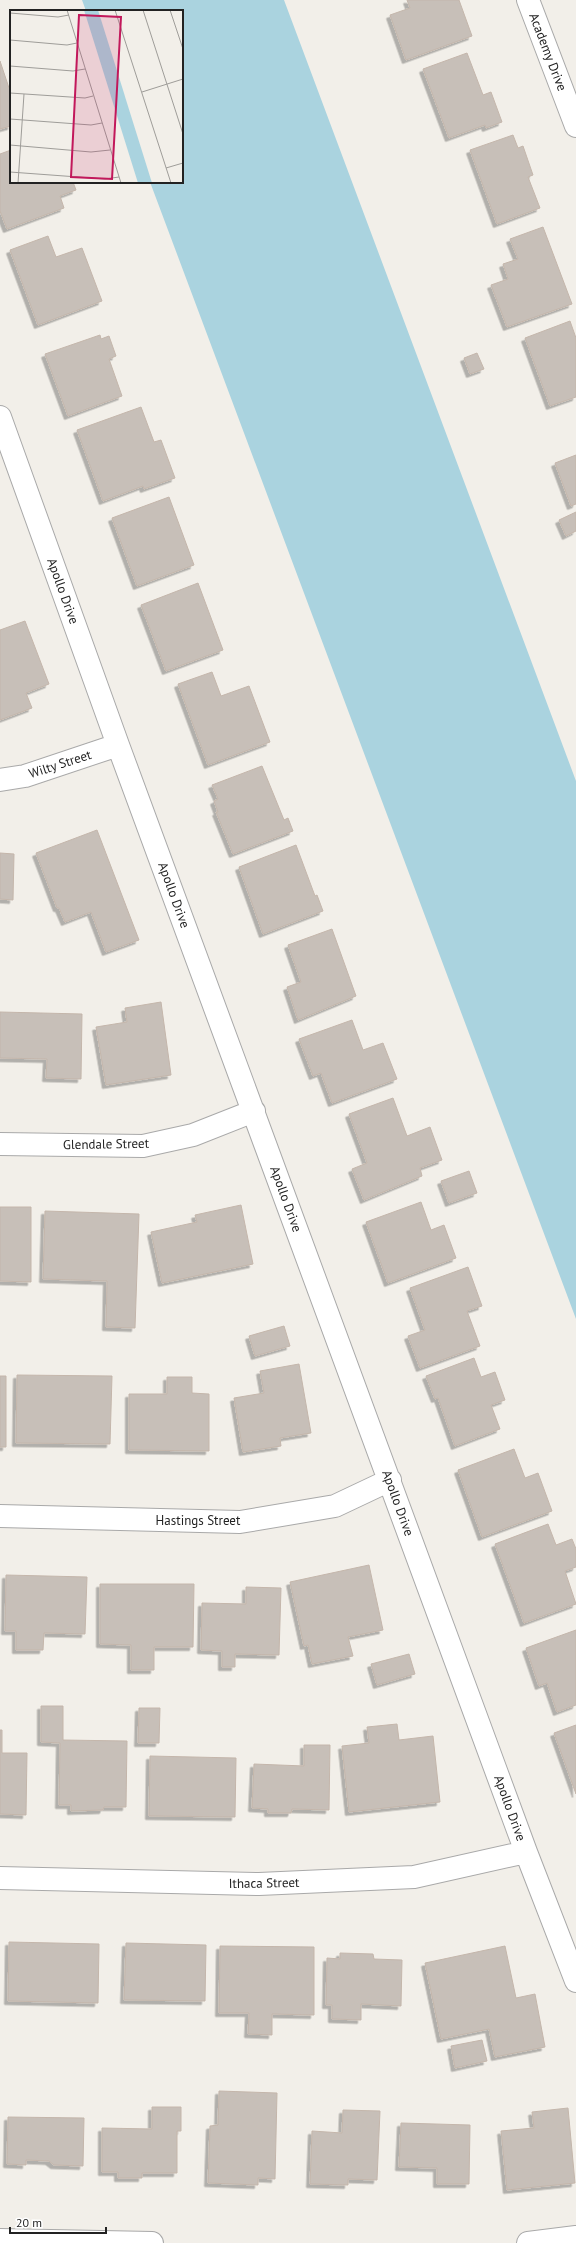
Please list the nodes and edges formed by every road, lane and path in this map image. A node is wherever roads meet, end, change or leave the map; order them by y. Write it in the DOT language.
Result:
graph roads {
  1 [pos="528,0"];
  2 [pos="576,126"];
  3 [pos="0,416"];
  4 [pos="118,744"];
  5 [pos="0,780"];
  6 [pos="254,1111"];
  7 [pos="0,1144"];
  8 [pos="390,1480"];
  9 [pos="0,1516"];
  10 [pos="526,1852"];
  11 [pos="0,1878"];
  12 [pos="576,1981"];
  13 [pos="576,2237"];
  14 [pos="0,2240"];
  15 [pos="152,2243"];
  16 [pos="528,2243"];
  1 -- 2 [label="street, Academy Drive"];
  3 -- 4 [label="street, Apollo Drive"];
  4 -- 5 [label="street, Wilty Street"];
  4 -- 6 [label="street, Apollo Drive"];
  6 -- 7 [label="street, Glendale Street"];
  6 -- 8 [label="street, Apollo Drive"];
  8 -- 9 [label="street, Hastings Street"];
  8 -- 10 [label="street, Apollo Drive"];
  10 -- 11 [label="street, Ithaca Street"];
  10 -- 12 [label="street, Apollo Drive"];
  13 -- 16 [label="street"];
  14 -- 15 [label="street"];
}
